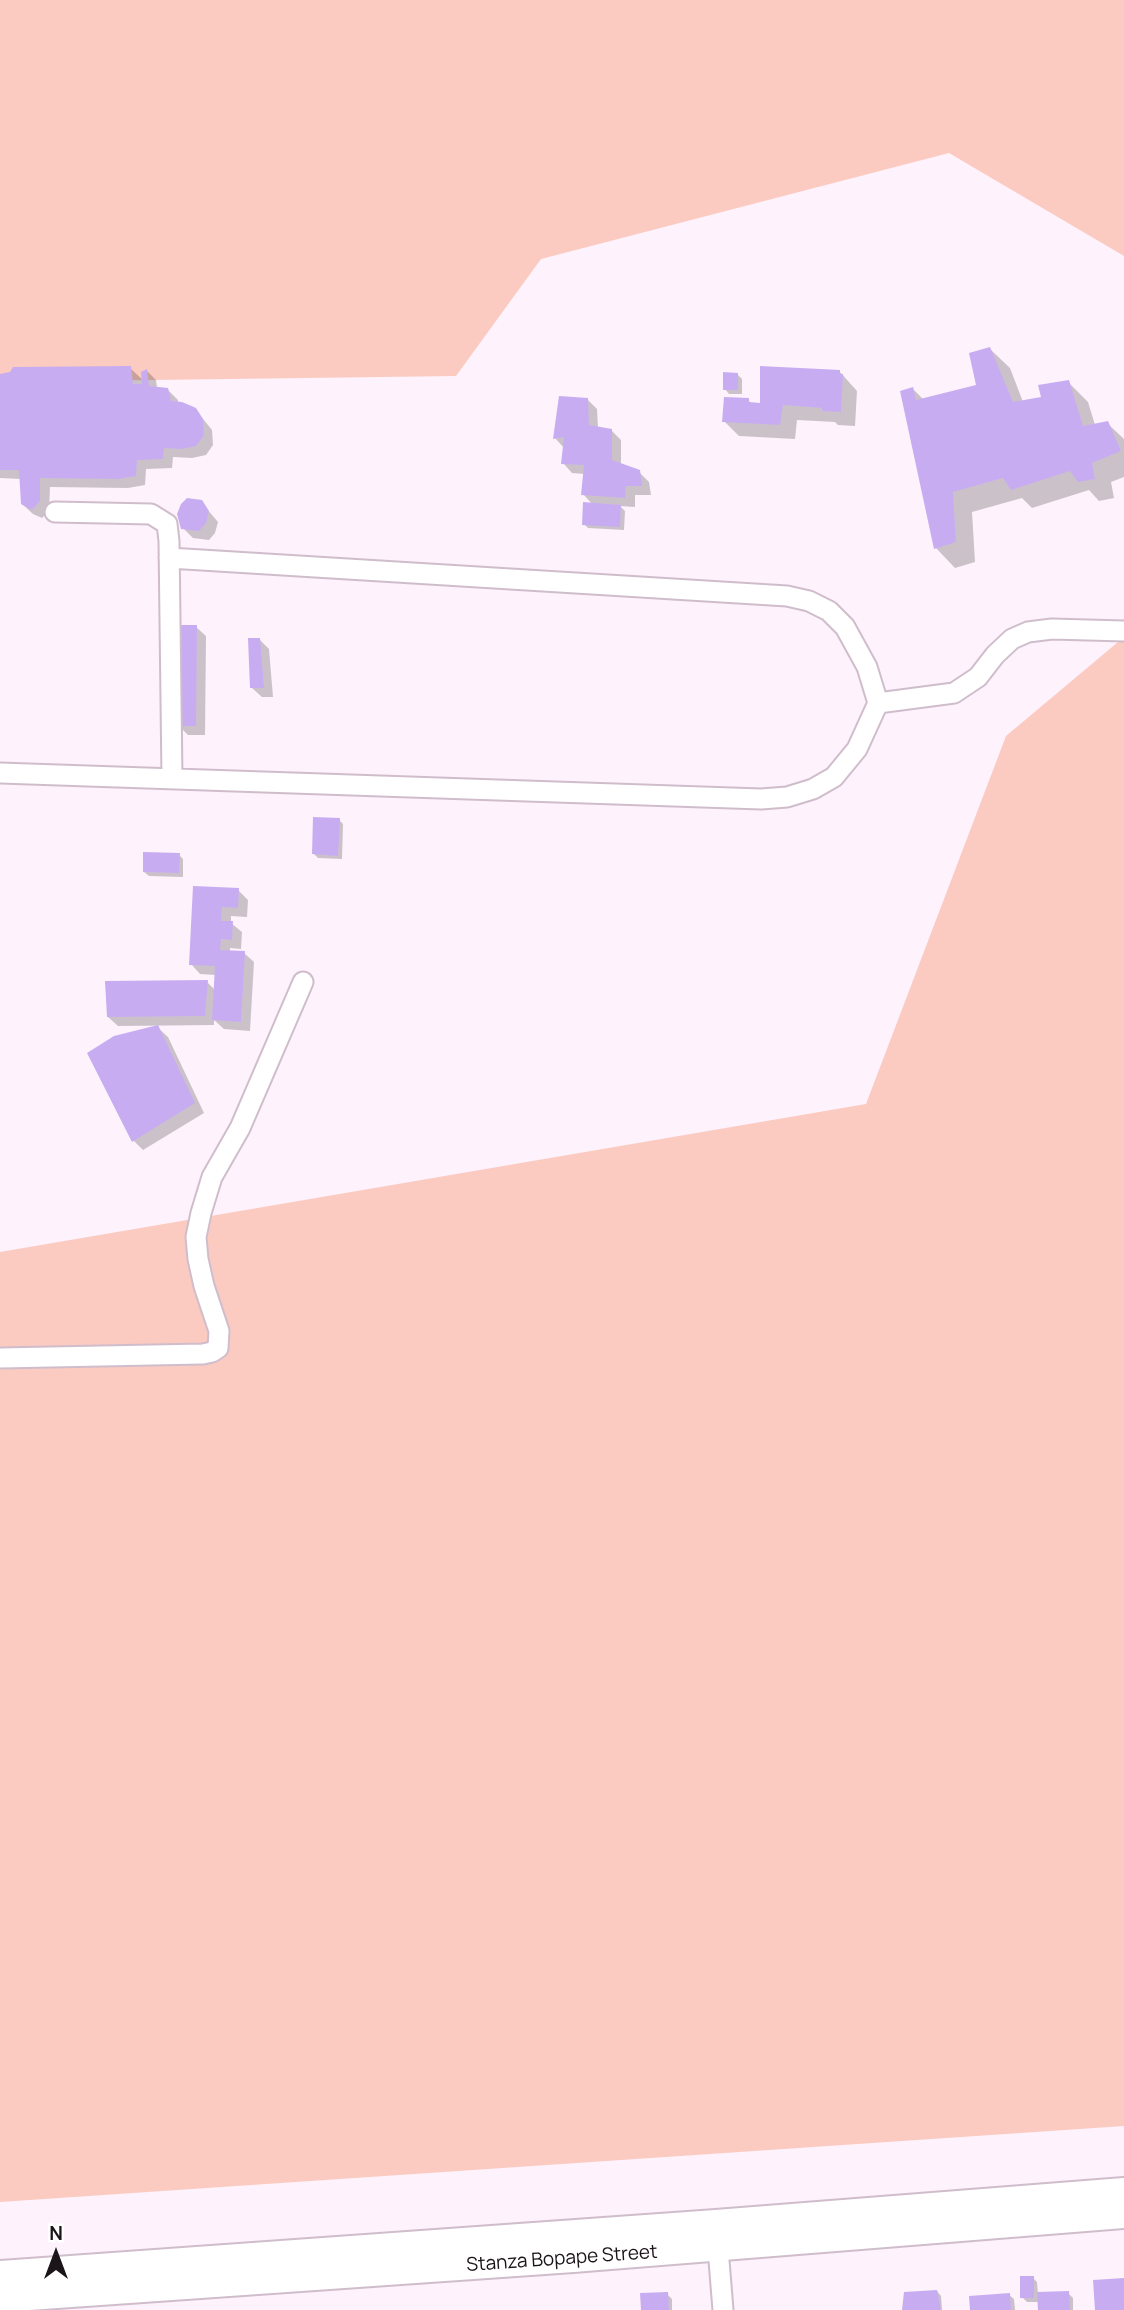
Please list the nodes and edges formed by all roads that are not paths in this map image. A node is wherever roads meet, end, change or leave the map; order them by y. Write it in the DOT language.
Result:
graph roads {
  1 [pos="55,512"];
  2 [pos="169,558"];
  3 [pos="1124,631"];
  4 [pos="878,704"];
  5 [pos="0,773"];
  6 [pos="172,779"];
  7 [pos="303,982"];
  8 [pos="0,1358"];
  9 [pos="1124,2192"];
  10 [pos="1124,2214"];
  11 [pos="717,2236"];
  12 [pos="0,2275"];
  13 [pos="0,2298"];
  14 [pos="723,2310"];
  1 -- 2 [label="street"];
  2 -- 4 [label="street"];
  2 -- 6 [label="street"];
  3 -- 4 [label="street"];
  4 -- 6 [label="street"];
  5 -- 6 [label="street"];
  7 -- 8 [label="street"];
  9 -- 11 [label="main road, Stanza Bopape Street"];
  10 -- 11 [label="main road, Stanza Bopape Street"];
  11 -- 12 [label="main road, Stanza Bopape Street"];
  11 -- 13 [label="main road, Stanza Bopape Street"];
  11 -- 14 [label="street"];
}
